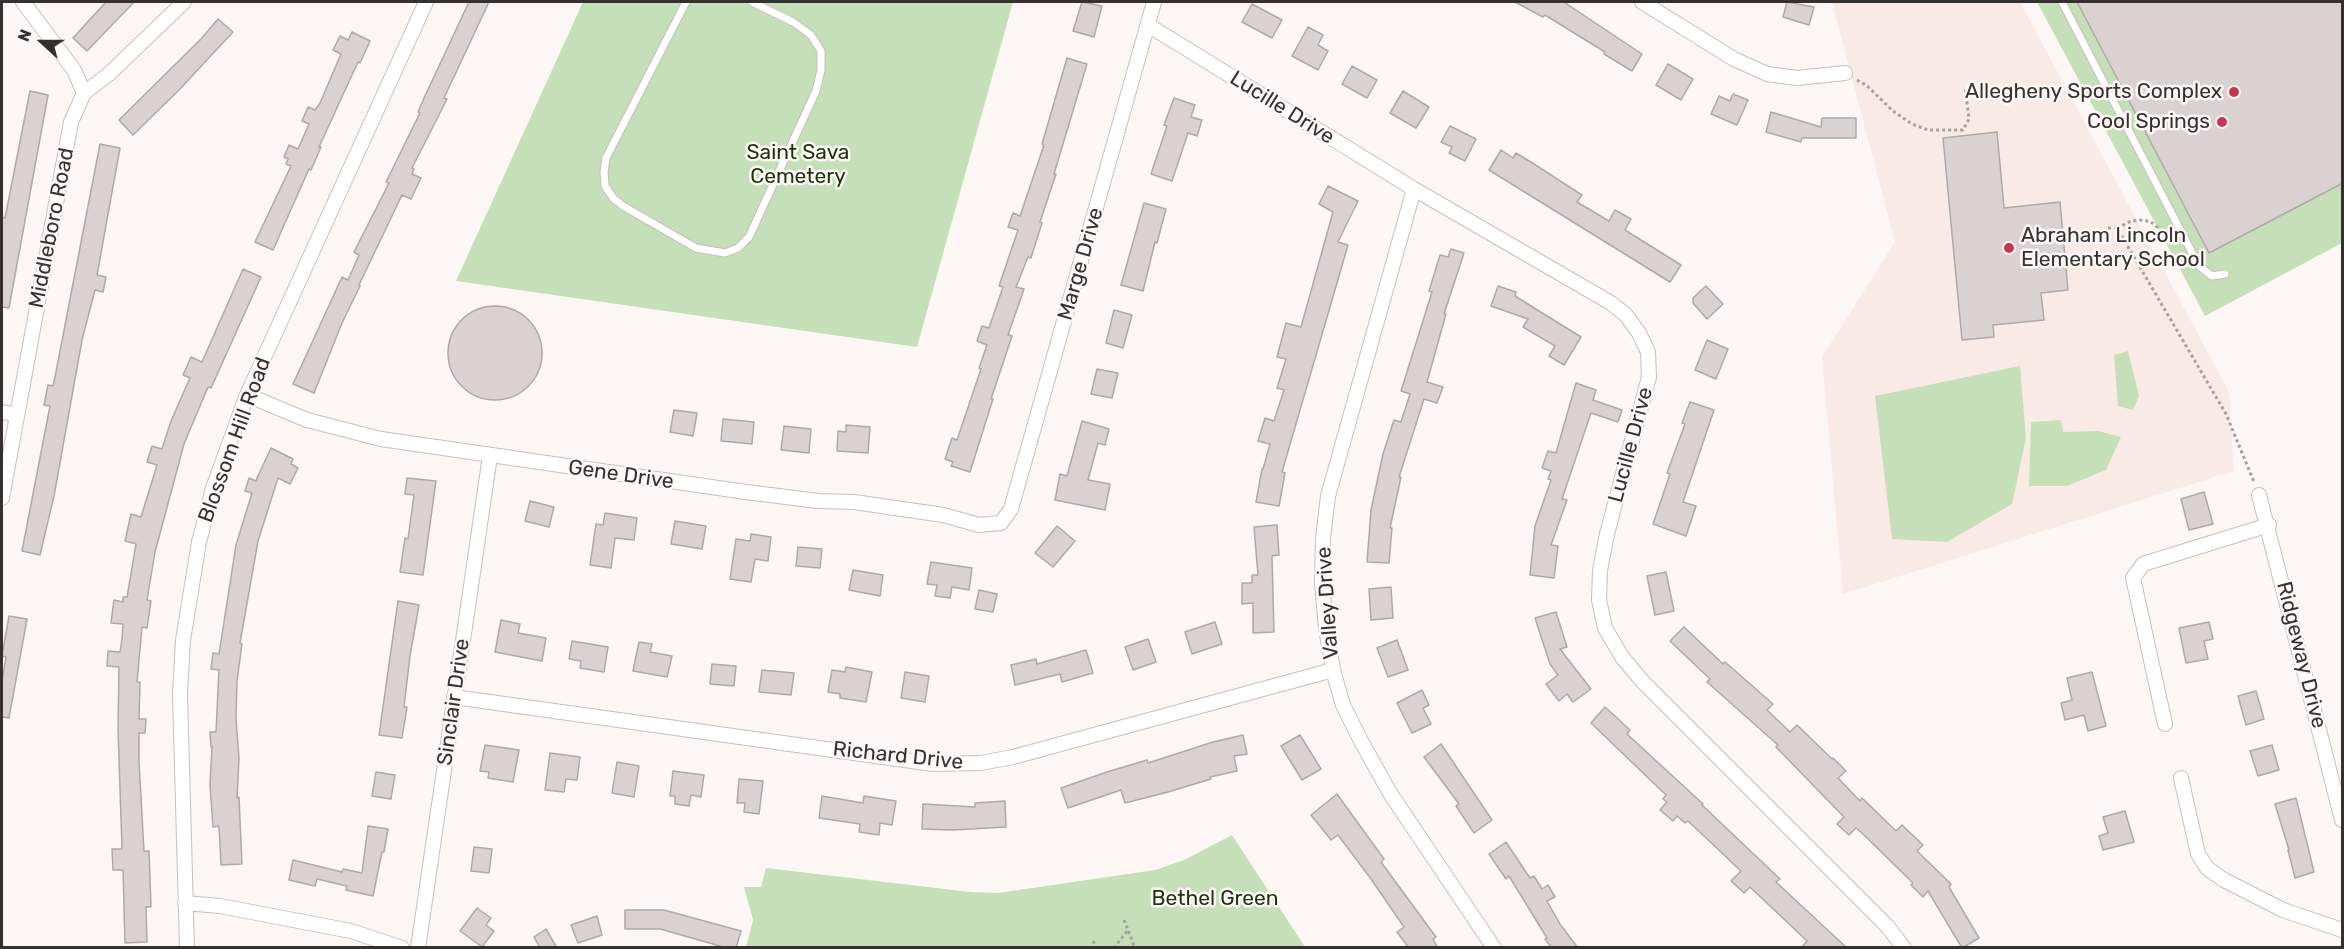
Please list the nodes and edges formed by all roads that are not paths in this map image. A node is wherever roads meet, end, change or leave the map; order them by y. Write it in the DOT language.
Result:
graph roads {
  1 [pos="23,2"];
  2 [pos="184,2"];
  3 [pos="426,2"];
  4 [pos="686,2"];
  5 [pos="752,2"];
  6 [pos="1154,2"];
  7 [pos="1642,2"];
  8 [pos="2062,2"];
  9 [pos="1148,26"];
  10 [pos="1845,73"];
  11 [pos="84,93"];
  12 [pos="1413,189"];
  13 [pos="2225,274"];
  14 [pos="247,395"];
  15 [pos="2,412"];
  16 [pos="17,415"];
  17 [pos="490,456"];
  18 [pos="2259,495"];
  19 [pos="2,498"];
  20 [pos="1001,524"];
  21 [pos="2269,525"];
  22 [pos="1333,670"];
  23 [pos="454,697"];
  24 [pos="2165,724"];
  25 [pos="2181,778"];
  26 [pos="2343,820"];
  27 [pos="185,903"];
  28 [pos="2343,930"];
  29 [pos="187,948"];
  30 [pos="402,948"];
  31 [pos="418,948"];
  32 [pos="1494,948"];
  33 [pos="1904,948"];
  1 -- 11 [label="street"];
  2 -- 11 [label="street, Middleboro Road"];
  3 -- 14 [label="street, Blossom Hill Road"];
  4 -- 5 [label="lane"];
  6 -- 9 [label="street, Marge Drive"];
  7 -- 10 [label="street"];
  8 -- 13 [label="lane"];
  9 -- 12 [label="street, Lucille Drive"];
  9 -- 20 [label="street, Marge Drive"];
  11 -- 16 [label="street, Middleboro Road"];
  12 -- 22 [label="street, Valley Drive"];
  12 -- 33 [label="street, Lucille Drive"];
  14 -- 17 [label="street, Gene Drive"];
  14 -- 27 [label="street, Blossom Hill Road"];
  15 -- 16 [label="street"];
  16 -- 19 [label="street, Middleboro Road"];
  17 -- 20 [label="street, Gene Drive"];
  17 -- 23 [label="street, Sinclair Drive"];
  18 -- 21 [label="street, Ridgeway Drive"];
  21 -- 24 [label="street"];
  21 -- 26 [label="street, Ridgeway Drive"];
  22 -- 23 [label="street, Richard Drive"];
  22 -- 32 [label="street, Valley Drive"];
  23 -- 31 [label="street, Sinclair Drive"];
  25 -- 28 [label="street"];
  27 -- 29 [label="street, Blossom Hill Road"];
  27 -- 30 [label="street"];
}
